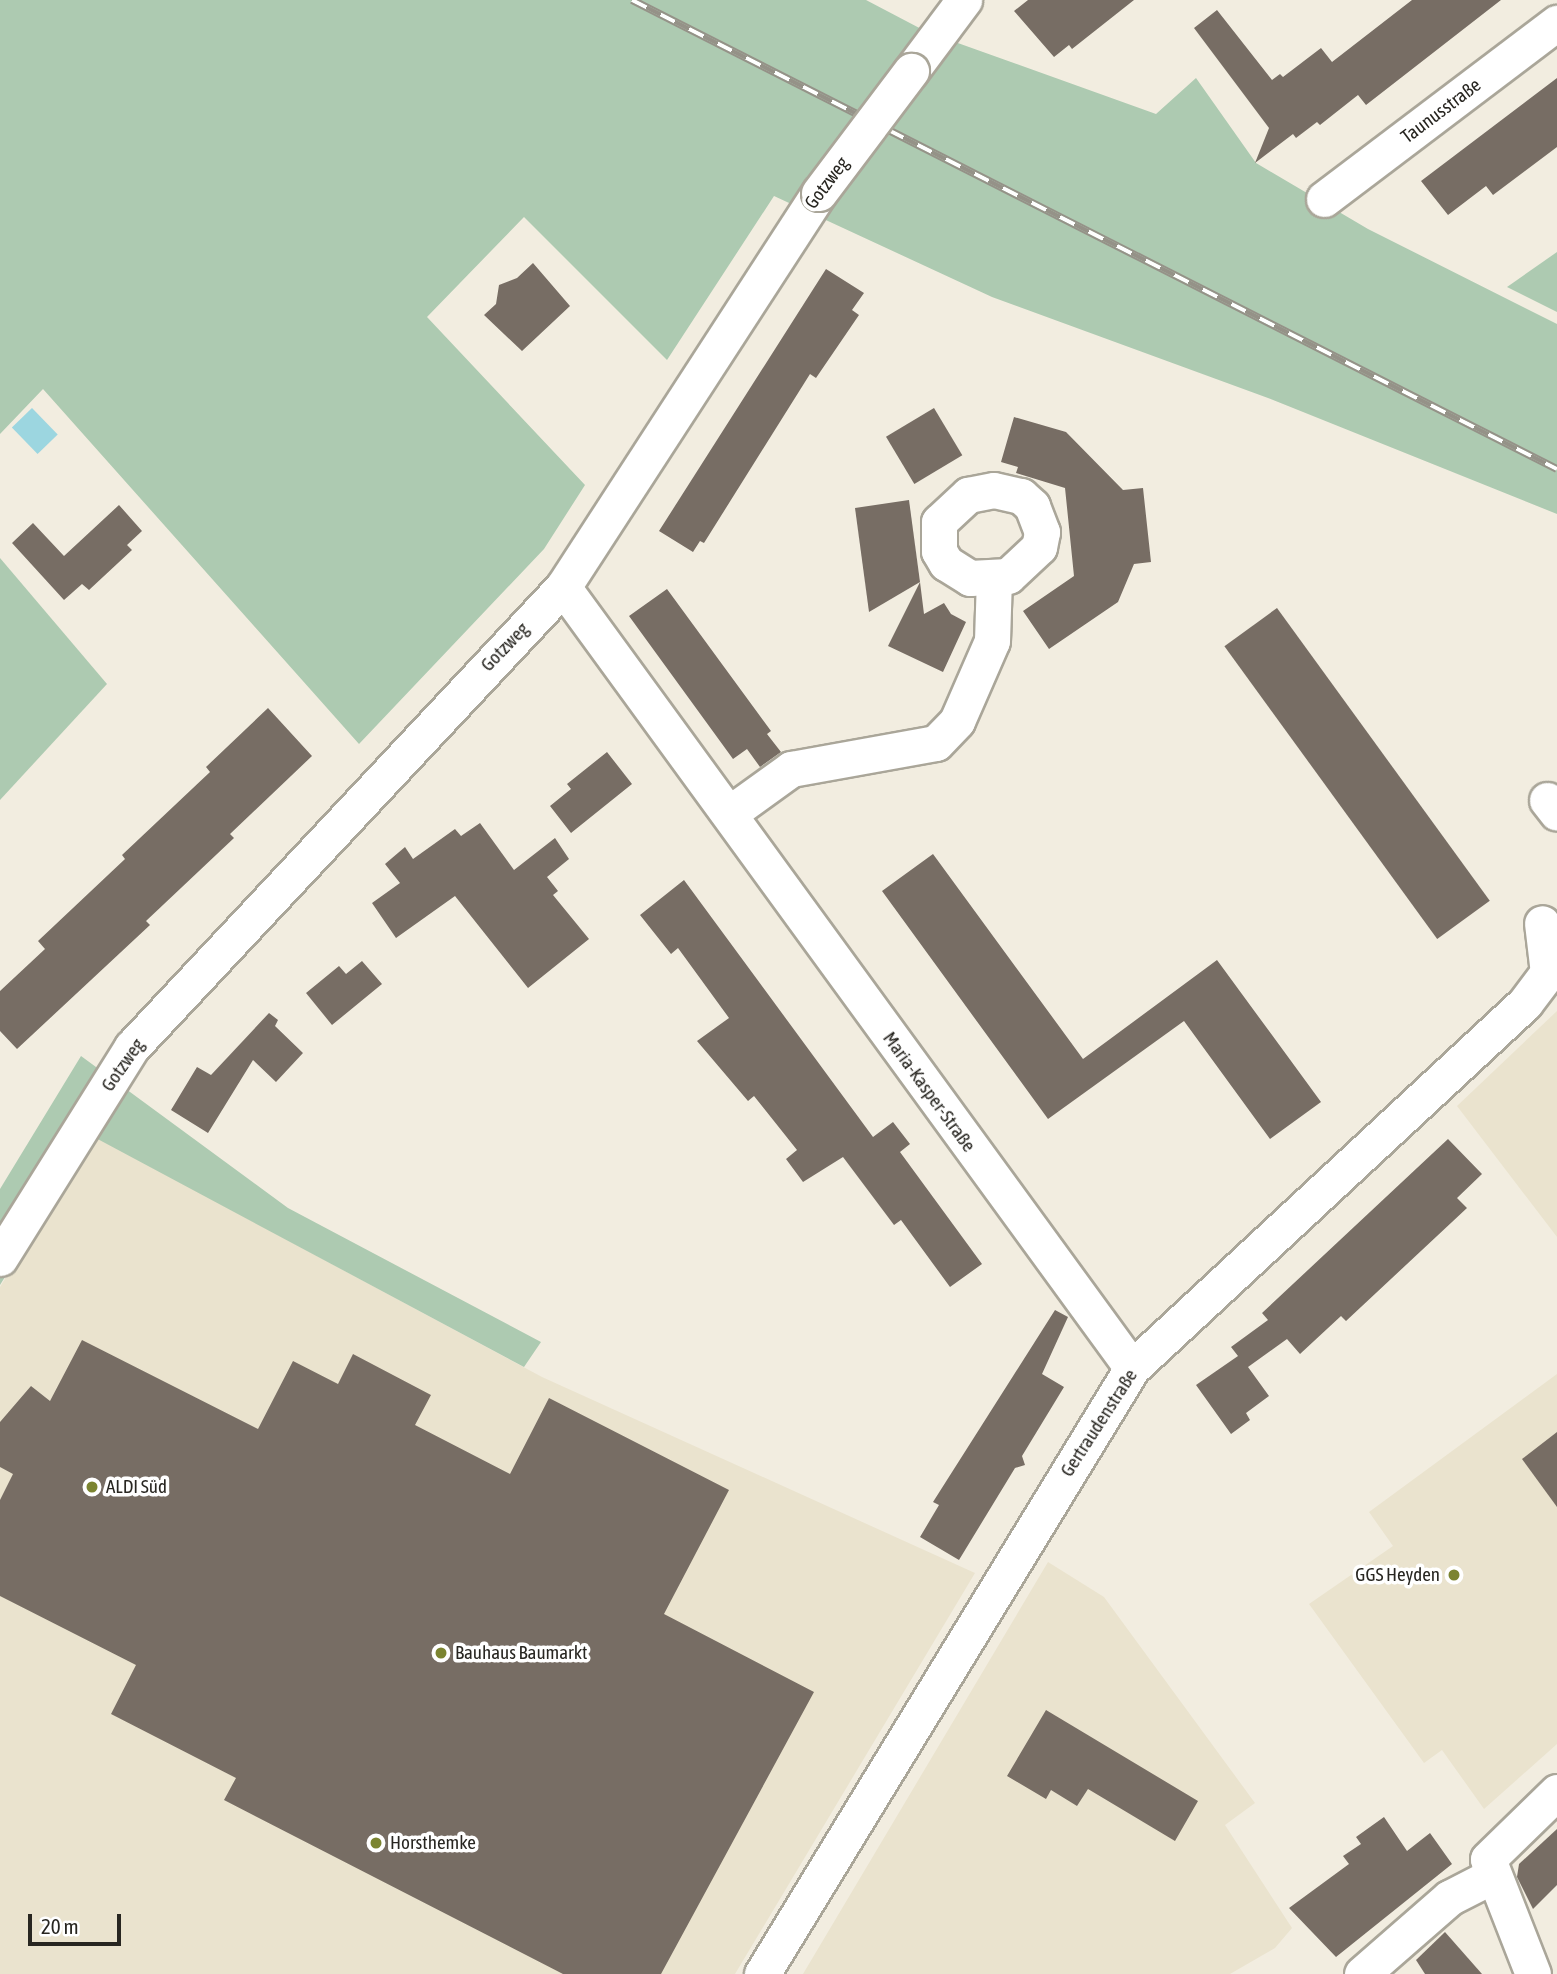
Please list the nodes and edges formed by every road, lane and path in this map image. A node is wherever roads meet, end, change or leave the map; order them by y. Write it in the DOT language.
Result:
graph roads {
  1 [pos="964,0"];
  2 [pos="1557,23"];
  3 [pos="1324,199"];
  4 [pos="994,579"];
  5 [pos="563,587"];
  6 [pos="730,813"];
  7 [pos="1542,923"];
  8 [pos="0,1258"];
  9 [pos="1132,1368"];
  10 [pos="1557,1792"];
  11 [pos="1490,1867"];
  12 [pos="762,1974"];
  13 [pos="1362,1974"];
  14 [pos="1533,1974"];
  1 -- 5 [label="street, Gotzweg, bridge"];
  2 -- 3 [label="street, Taunusstraße"];
  4 -- 6 [label="street"];
  5 -- 6 [label="street, Maria-Kasper-Straße"];
  5 -- 8 [label="street, Gotzweg"];
  6 -- 9 [label="street, Maria-Kasper-Straße"];
  7 -- 9 [label="street, Gertraudenstraße"];
  9 -- 12 [label="street, Gertraudenstraße"];
  10 -- 11 [label="street"];
  11 -- 13 [label="street"];
  11 -- 14 [label="street"];
}
